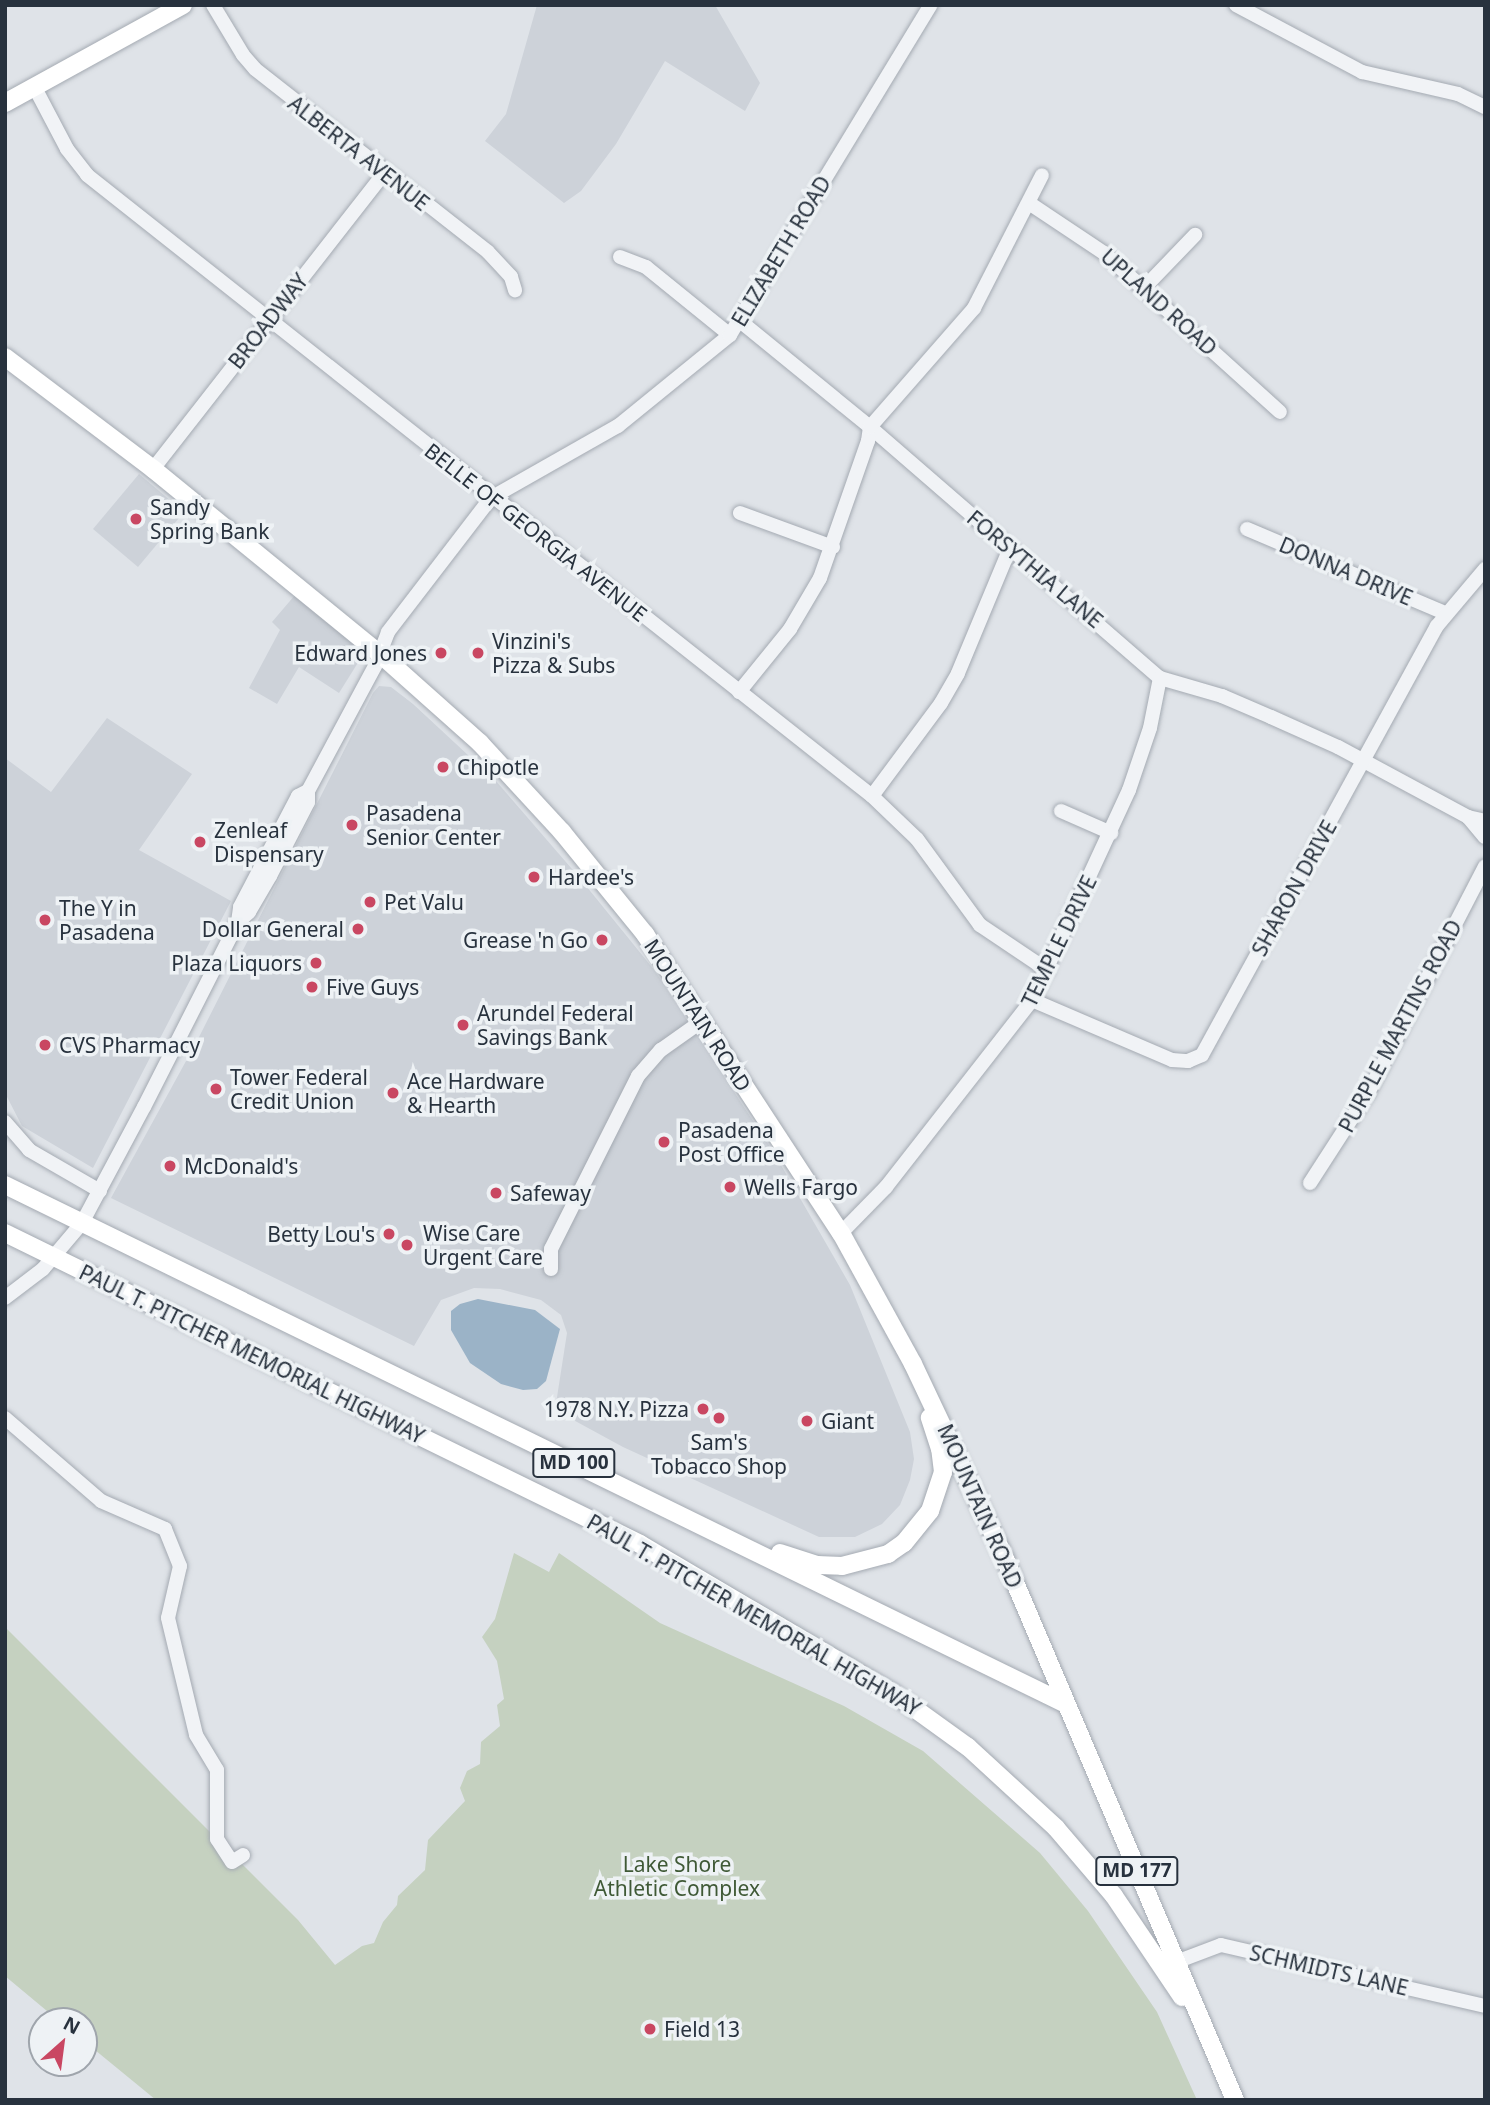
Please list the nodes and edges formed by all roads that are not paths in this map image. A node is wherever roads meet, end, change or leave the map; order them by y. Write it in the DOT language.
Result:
graph roads {
  1 [pos="183,5"];
  2 [pos="213,5"];
  3 [pos="930,5"];
  4 [pos="1236,5"];
  5 [pos="35,88"];
  6 [pos="5,103"];
  7 [pos="1485,107"];
  8 [pos="384,173"];
  9 [pos="1042,175"];
  10 [pos="1028,203"];
  11 [pos="1195,235"];
  12 [pos="620,257"];
  13 [pos="1144,288"];
  14 [pos="514,289"];
  15 [pos="268,321"];
  16 [pos="740,321"];
  17 [pos="730,335"];
  18 [pos="5,357"];
  19 [pos="1280,412"];
  20 [pos="870,427"];
  21 [pos="153,469"];
  22 [pos="491,498"];
  23 [pos="740,513"];
  24 [pos="1247,530"];
  25 [pos="833,547"];
  26 [pos="1010,548"];
  27 [pos="1485,569"];
  28 [pos="1445,613"];
  29 [pos="379,653"];
  30 [pos="1160,678"];
  31 [pos="739,692"];
  32 [pos="1363,760"];
  33 [pos="872,796"];
  34 [pos="1060,811"];
  35 [pos="1468,817"];
  36 [pos="1485,821"];
  37 [pos="1111,833"];
  38 [pos="1485,837"];
  39 [pos="1485,866"];
  40 [pos="1046,970"];
  41 [pos="1032,1000"];
  42 [pos="702,1021"];
  43 [pos="5,1122"];
  44 [pos="1310,1183"];
  45 [pos="5,1185"];
  46 [pos="100,1191"];
  47 [pos="82,1223"];
  48 [pos="5,1233"];
  49 [pos="841,1233"];
  50 [pos="54,1257"];
  51 [pos="551,1269"];
  52 [pos="5,1297"];
  53 [pos="913,1364"];
  54 [pos="5,1418"];
  55 [pos="659,1504"];
  56 [pos="1066,1704"];
  57 [pos="243,1856"];
  58 [pos="1176,1962"];
  59 [pos="1485,2006"];
  60 [pos="1208,2038"];
  61 [pos="1234,2100"];
  1 -- 5 [label="main road"];
  2 -- 8 [label="street, ALBERTA AVENUE"];
  3 -- 16 [label="street, ELIZABETH ROAD"];
  4 -- 7 [label="street"];
  5 -- 6 [label="main road"];
  5 -- 15 [label="street, BELLE OF GEORGIA AVENUE"];
  8 -- 14 [label="street, ALBERTA AVENUE"];
  8 -- 15 [label="street, BROADWAY"];
  9 -- 10 [label="street"];
  10 -- 13 [label="street, UPLAND ROAD"];
  10 -- 20 [label="street"];
  11 -- 13 [label="street"];
  12 -- 17 [label="street"];
  13 -- 19 [label="street, UPLAND ROAD"];
  15 -- 21 [label="street, BROADWAY"];
  15 -- 22 [label="street, BELLE OF GEORGIA AVENUE"];
  16 -- 17 [label="street, ELIZABETH ROAD"];
  16 -- 20 [label="street, FORSYTHIA LANE"];
  17 -- 22 [label="street, ELIZABETH ROAD"];
  18 -- 21 [label="main road, MOUNTAIN ROAD / MD 177"];
  20 -- 25 [label="street"];
  20 -- 26 [label="street, FORSYTHIA LANE"];
  21 -- 29 [label="main road, MOUNTAIN ROAD / MD 177"];
  22 -- 29 [label="street, ELIZABETH ROAD"];
  22 -- 31 [label="street, BELLE OF GEORGIA AVENUE"];
  23 -- 25 [label="street"];
  24 -- 28 [label="street, DONNA DRIVE"];
  25 -- 31 [label="street"];
  26 -- 30 [label="street, FORSYTHIA LANE"];
  26 -- 33 [label="street"];
  27 -- 28 [label="street, SHARON DRIVE"];
  28 -- 32 [label="street, SHARON DRIVE"];
  29 -- 42 [label="main road, MOUNTAIN ROAD / MD 177"];
  29 -- 46 [label="street, ELIZABETH ROAD"];
  30 -- 32 [label="street, FORSYTHIA LANE"];
  30 -- 37 [label="street, TEMPLE DRIVE"];
  31 -- 33 [label="street, BELLE OF GEORGIA AVENUE"];
  32 -- 35 [label="street"];
  32 -- 41 [label="street, SHARON DRIVE"];
  33 -- 40 [label="street, BELLE OF GEORGIA AVENUE"];
  34 -- 37 [label="street"];
  35 -- 36 [label="street"];
  35 -- 38 [label="street"];
  37 -- 40 [label="street, TEMPLE DRIVE"];
  39 -- 44 [label="street, PURPLE MARTINS ROAD"];
  40 -- 41 [label="street, TEMPLE DRIVE"];
  41 -- 49 [label="street, TEMPLE DRIVE"];
  42 -- 49 [label="main road, MOUNTAIN ROAD / MD 177"];
  42 -- 51 [label="street"];
  43 -- 46 [label="street"];
  45 -- 47 [label="main road, PAUL T. PITCHER MEMORIAL HIGHWAY / MD 100"];
  46 -- 47 [label="street, ELIZABETH ROAD"];
  47 -- 50 [label="street, ELIZABETH ROAD"];
  47 -- 55 [label="main road, PAUL T. PITCHER MEMORIAL HIGHWAY / MD 100"];
  48 -- 50 [label="main road, PAUL T. PITCHER MEMORIAL HIGHWAY / MD 100"];
  49 -- 53 [label="main road, MOUNTAIN ROAD / MD 177"];
  50 -- 52 [label="street, ELIZABETH ROAD"];
  50 -- 60 [label="main road, PAUL T. PITCHER MEMORIAL HIGHWAY / MD 100"];
  53 -- 55 [label="main road"];
  53 -- 56 [label="main road, MOUNTAIN ROAD / MD 177"];
  54 -- 57 [label="street"];
  55 -- 56 [label="main road, PAUL T. PITCHER MEMORIAL HIGHWAY / MD 100"];
  56 -- 58 [label="main road, MOUNTAIN ROAD / MD 177"];
  58 -- 59 [label="street, SCHMIDTS LANE"];
  58 -- 60 [label="main road, MOUNTAIN ROAD / MD 177"];
  60 -- 61 [label="main road, MOUNTAIN ROAD / MD 177"];
}
